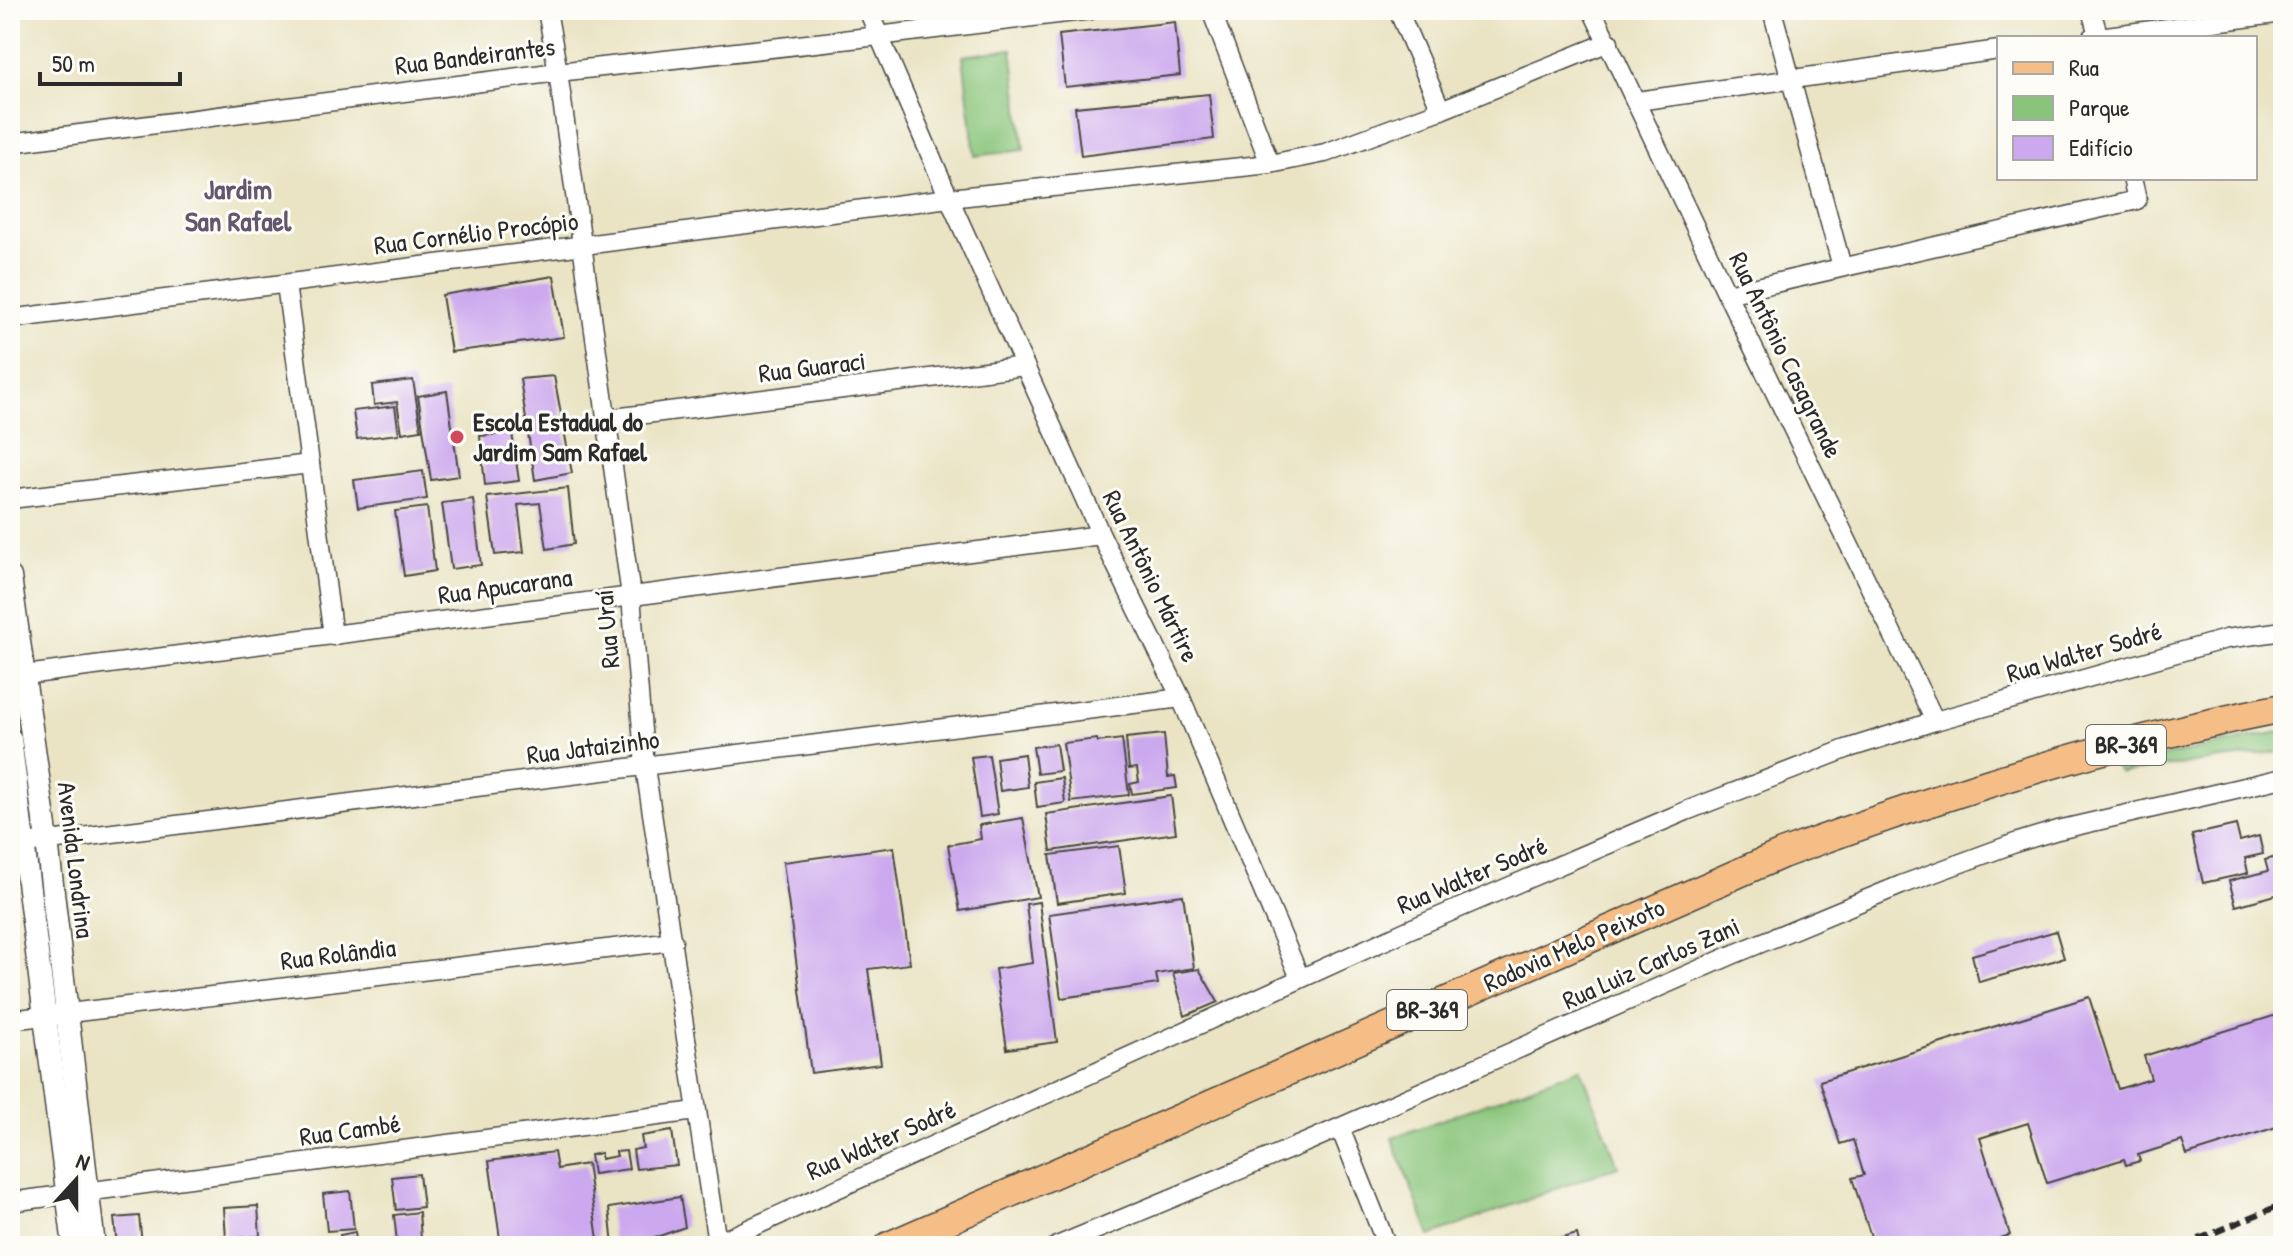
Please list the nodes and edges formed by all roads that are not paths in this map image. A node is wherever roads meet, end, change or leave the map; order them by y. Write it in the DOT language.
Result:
graph roads {
  1 [pos="547,10"];
  2 [pos="868,10"];
  3 [pos="1091,10"];
  4 [pos="1211,10"];
  5 [pos="1398,10"];
  6 [pos="1592,10"];
  7 [pos="1772,10"];
  8 [pos="2091,10"];
  9 [pos="2283,13"];
  10 [pos="878,36"];
  11 [pos="2098,36"];
  12 [pos="2113,36"];
  13 [pos="1609,42"];
  14 [pos="1997,50"];
  15 [pos="558,72"];
  16 [pos="1791,78"];
  17 [pos="1637,101"];
  18 [pos="1441,110"];
  19 [pos="10,143"];
  20 [pos="1270,164"];
  21 [pos="2132,180"];
  22 [pos="949,198"];
  23 [pos="582,245"];
  24 [pos="1842,267"];
  25 [pos="286,284"];
  26 [pos="1727,294"];
  27 [pos="10,319"];
  28 [pos="1025,366"];
  29 [pos="606,419"];
  30 [pos="310,464"];
  31 [pos="10,499"];
  32 [pos="1101,535"];
  33 [pos="10,577"];
  34 [pos="631,596"];
  35 [pos="2283,631"];
  36 [pos="333,636"];
  37 [pos="16,676"];
  38 [pos="1181,698"];
  39 [pos="2283,708"];
  40 [pos="1935,721"];
  41 [pos="10,739"];
  42 [pos="645,767"];
  43 [pos="2283,778"];
  44 [pos="47,841"];
  45 [pos="17,845"];
  46 [pos="673,941"];
  47 [pos="1300,978"];
  48 [pos="55,1014"];
  49 [pos="10,1020"];
  50 [pos="696,1111"];
  51 [pos="1340,1128"];
  52 [pos="77,1193"];
  53 [pos="10,1202"];
  54 [pos="714,1245"];
  55 [pos="74,1246"];
  56 [pos="94,1246"];
  57 [pos="889,1246"];
  58 [pos="1057,1246"];
  59 [pos="1387,1246"];
  1 -- 15 [label="street, Rua Uraí"];
  2 -- 10 [label="street, Rua Antônio Mártire"];
  3 -- 10 [label="street, Rua Bandeirantes"];
  4 -- 20 [label="street"];
  5 -- 18 [label="street"];
  6 -- 13 [label="street, Rua Antônio Casagrande"];
  7 -- 16 [label="street"];
  8 -- 11 [label="street"];
  9 -- 12 [label="street"];
  10 -- 15 [label="street, Rua Bandeirantes"];
  10 -- 22 [label="street, Rua Antônio Mártire"];
  13 -- 17 [label="street, Rua Antônio Casagrande"];
  13 -- 18 [label="street, Rua Cornélio Procópio"];
  14 -- 16 [label="street"];
  15 -- 19 [label="street, Rua Bandeirantes"];
  15 -- 23 [label="street, Rua Uraí"];
  16 -- 17 [label="street"];
  16 -- 24 [label="street"];
  17 -- 26 [label="street, Rua Antônio Casagrande"];
  18 -- 20 [label="street, Rua Cornélio Procópio"];
  20 -- 22 [label="street, Rua Cornélio Procópio"];
  21 -- 24 [label="street"];
  22 -- 23 [label="street, Rua Cornélio Procópio"];
  22 -- 28 [label="street, Rua Antônio Mártire"];
  23 -- 25 [label="street, Rua Cornélio Procópio"];
  23 -- 29 [label="street, Rua Uraí"];
  24 -- 26 [label="street"];
  25 -- 27 [label="street, Rua Cornélio Procópio"];
  25 -- 30 [label="street"];
  26 -- 40 [label="street, Rua Antônio Casagrande"];
  28 -- 29 [label="street, Rua Guaraci"];
  28 -- 32 [label="street, Rua Antônio Mártire"];
  29 -- 34 [label="street, Rua Uraí"];
  30 -- 31 [label="street"];
  30 -- 36 [label="street"];
  32 -- 34 [label="street, Rua Apucarana"];
  32 -- 38 [label="street, Rua Antônio Mártire"];
  33 -- 37 [label="street, Avenida Londrina"];
  34 -- 36 [label="street, Rua Apucarana"];
  34 -- 42 [label="street, Rua Uraí"];
  35 -- 40 [label="street, Rua Walter Sodré"];
  36 -- 37 [label="street, Rua Apucarana"];
  37 -- 44 [label="street, Avenida Londrina"];
  38 -- 42 [label="street, Rua Jataizinho"];
  38 -- 47 [label="street, Rua Antônio Mártire"];
  39 -- 57 [label="main road, Rodovia Melo Peixoto / BR-369"];
  40 -- 47 [label="street, Rua Walter Sodré"];
  41 -- 45 [label="street, Avenida Londrina"];
  42 -- 44 [label="street, Rua Jataizinho"];
  42 -- 46 [label="street, Rua Uraí"];
  43 -- 51 [label="street, Rua Luiz Carlos Zani"];
  44 -- 45 [label="street, Rua Jataizinho"];
  44 -- 48 [label="street, Avenida Londrina"];
  45 -- 48 [label="street, Avenida Londrina"];
  46 -- 48 [label="street, Rua Rolândia"];
  46 -- 50 [label="street, Rua Uraí"];
  47 -- 54 [label="street, Rua Walter Sodré"];
  48 -- 49 [label="street, Rua Rolândia"];
  48 -- 52 [label="street, Avenida Londrina"];
  50 -- 52 [label="street, Rua Cambé"];
  50 -- 54 [label="street, Rua Uraí"];
  51 -- 58 [label="street, Rua Luiz Carlos Zani"];
  51 -- 59 [label="street"];
  52 -- 53 [label="street, Rua Cambé"];
  52 -- 55 [label="street, Avenida Londrina"];
  52 -- 56 [label="street, Avenida Londrina"];
}
